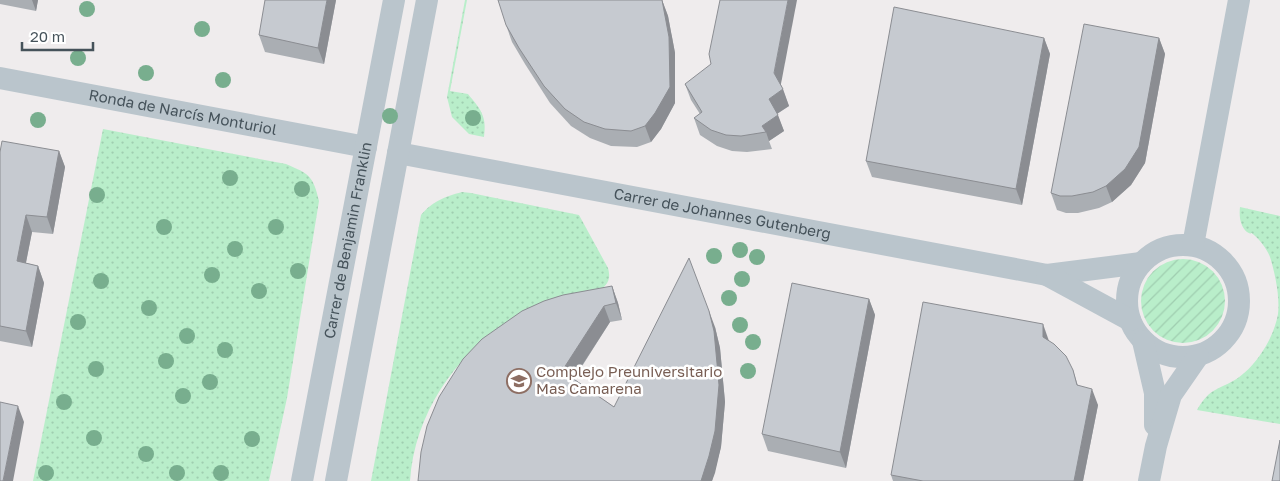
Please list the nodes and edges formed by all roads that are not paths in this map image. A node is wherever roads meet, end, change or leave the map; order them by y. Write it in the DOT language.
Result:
graph roads {
  1 [pos="394,0"];
  2 [pos="427,0"];
  3 [pos="1239,0"];
  4 [pos="0,78"];
  5 [pos="366,147"];
  6 [pos="398,153"];
  7 [pos="1193,245"];
  8 [pos="1141,263"];
  9 [pos="1047,274"];
  10 [pos="1130,320"];
  11 [pos="1143,341"];
  12 [pos="1198,356"];
  13 [pos="1156,446"];
  14 [pos="302,481"];
  15 [pos="336,481"];
  16 [pos="1149,481"];
  1 -- 5 [label="street, Carrer de Benjamin Franklin"];
  2 -- 6 [label="street"];
  3 -- 7 [label="street"];
  4 -- 5 [label="street, Ronda de Narcís Monturiol"];
  5 -- 14 [label="street, Carrer de Benjamin Franklin"];
  6 -- 9 [label="street, Carrer de Johannes Gutenberg"];
  6 -- 15 [label="street"];
  7 -- 8 [label="street"];
  7 -- 12 [label="street"];
  8 -- 9 [label="street, Carrer de Johannes Gutenberg"];
  8 -- 10 [label="street"];
  9 -- 10 [label="street, Carrer de Johannes Gutenberg"];
  10 -- 11 [label="street"];
  11 -- 12 [label="street"];
  11 -- 13 [label="street"];
  12 -- 13 [label="street"];
  13 -- 16 [label="street"];
}
